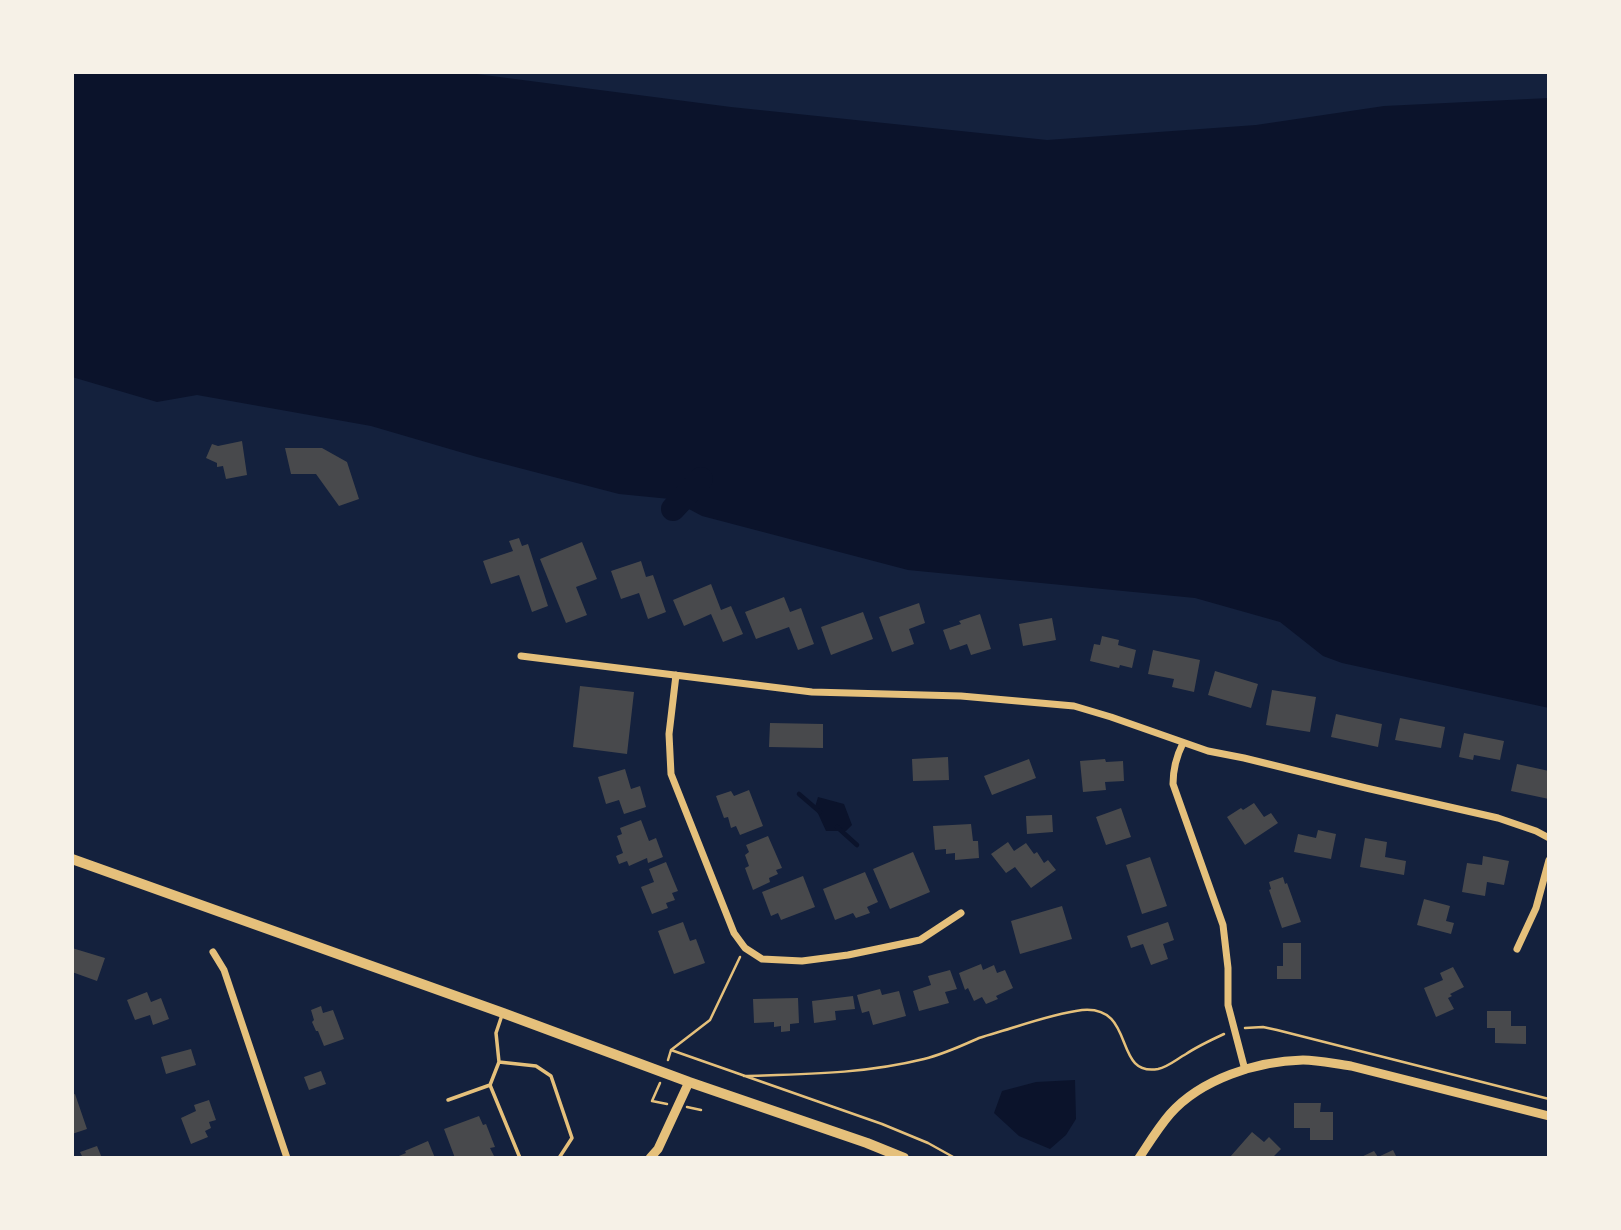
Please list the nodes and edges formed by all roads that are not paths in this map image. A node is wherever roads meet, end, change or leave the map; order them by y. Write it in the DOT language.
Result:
graph roads {
  1 [pos="521,656"];
  2 [pos="676,675"];
  3 [pos="1183,743"];
  4 [pos="1549,838"];
  5 [pos="72,859"];
  6 [pos="1549,860"];
  7 [pos="961,913"];
  8 [pos="1517,949"];
  9 [pos="214,952"];
  10 [pos="503,1013"];
  11 [pos="499,1062"];
  12 [pos="1245,1070"];
  13 [pos="689,1082"];
  14 [pos="490,1085"];
  15 [pos="449,1100"];
  16 [pos="1549,1116"];
  17 [pos="287,1158"];
  18 [pos="520,1158"];
  19 [pos="559,1158"];
  20 [pos="650,1158"];
  21 [pos="904,1158"];
  22 [pos="1139,1158"];
  1 -- 2 [label="street"];
  2 -- 3 [label="street"];
  2 -- 7 [label="street"];
  3 -- 4 [label="street"];
  3 -- 12 [label="street"];
  5 -- 10 [label="main road"];
  6 -- 8 [label="street"];
  9 -- 17 [label="street"];
  10 -- 11 [label="lane"];
  10 -- 13 [label="main road"];
  11 -- 14 [label="lane"];
  11 -- 19 [label="lane"];
  12 -- 16 [label="street"];
  12 -- 22 [label="street"];
  13 -- 20 [label="street"];
  13 -- 21 [label="main road"];
  14 -- 15 [label="lane"];
  14 -- 18 [label="lane"];
}
